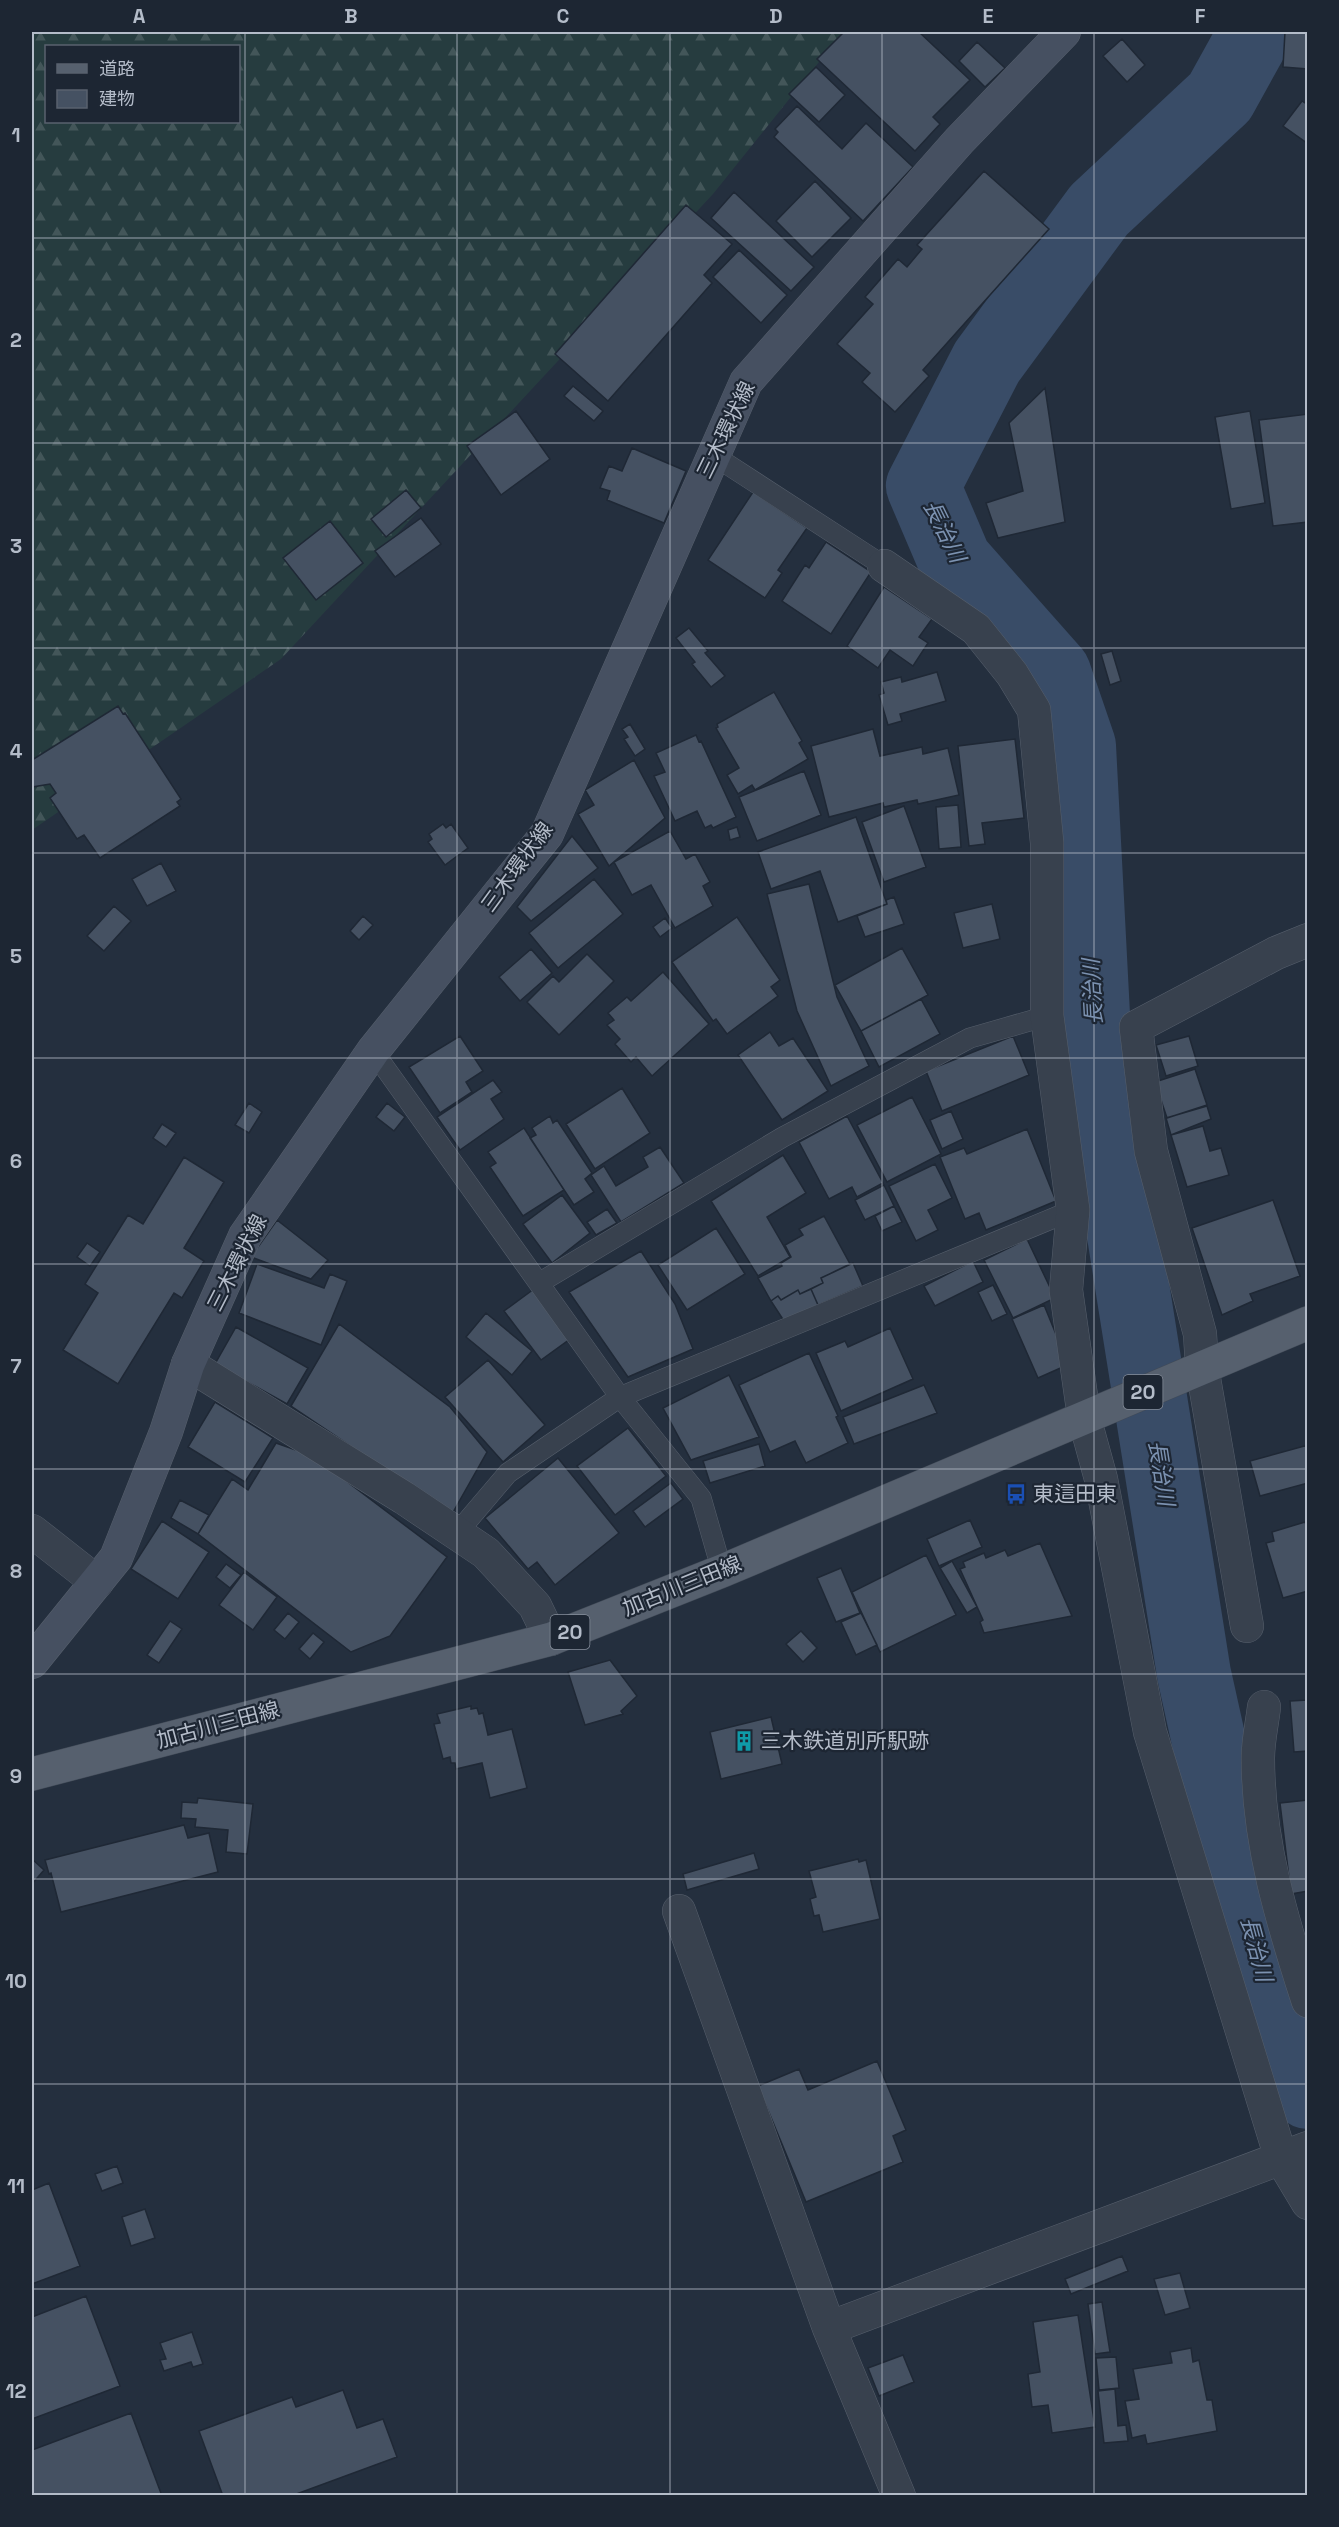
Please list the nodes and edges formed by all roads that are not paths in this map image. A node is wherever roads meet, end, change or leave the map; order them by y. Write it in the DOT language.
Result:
graph roads {
  1 [pos="1064,32"];
  2 [pos="713,455"];
  3 [pos="884,566"];
  4 [pos="1308,940"];
  5 [pos="1047,1016"];
  6 [pos="373,1052"];
  7 [pos="1073,1210"];
  8 [pos="539,1283"];
  9 [pos="1308,1323"];
  10 [pos="188,1364"];
  11 [pos="1202,1367"];
  12 [pos="620,1397"];
  13 [pos="1084,1417"];
  14 [pos="32,1531"];
  15 [pos="457,1533"];
  16 [pos="722,1571"];
  17 [pos="97,1582"];
  18 [pos="1247,1626"];
  19 [pos="551,1639"];
  20 [pos="32,1662"];
  21 [pos="1263,1707"];
  22 [pos="32,1774"];
  23 [pos="679,1911"];
  24 [pos="1308,2001"];
  25 [pos="1294,2153"];
  26 [pos="1308,2203"];
  27 [pos="829,2328"];
  28 [pos="899,2496"];
  1 -- 2 [label="main road, 三木環状線"];
  2 -- 3 [label="lane"];
  2 -- 6 [label="main road, 三木環状線"];
  3 -- 5 [label="street"];
  4 -- 11 [label="street"];
  5 -- 7 [label="street"];
  5 -- 8 [label="lane"];
  6 -- 8 [label="lane"];
  6 -- 10 [label="main road, 三木環状線"];
  7 -- 12 [label="lane"];
  7 -- 13 [label="street"];
  8 -- 12 [label="lane"];
  9 -- 11 [label="main road, 加古川三田線 / 20"];
  10 -- 15 [label="street"];
  10 -- 17 [label="main road, 三木環状線"];
  11 -- 13 [label="main road, 加古川三田線 / 20"];
  11 -- 18 [label="street"];
  12 -- 15 [label="lane"];
  12 -- 16 [label="lane"];
  13 -- 16 [label="main road, 加古川三田線 / 20"];
  13 -- 25 [label="street"];
  14 -- 17 [label="street"];
  15 -- 19 [label="street"];
  16 -- 19 [label="main road, 加古川三田線 / 20"];
  17 -- 20 [label="main road, 三木環状線"];
  19 -- 22 [label="main road, 加古川三田線 / 20"];
  21 -- 24 [label="street"];
  23 -- 27 [label="street"];
  25 -- 26 [label="street"];
  25 -- 27 [label="street"];
  27 -- 28 [label="street"];
}
